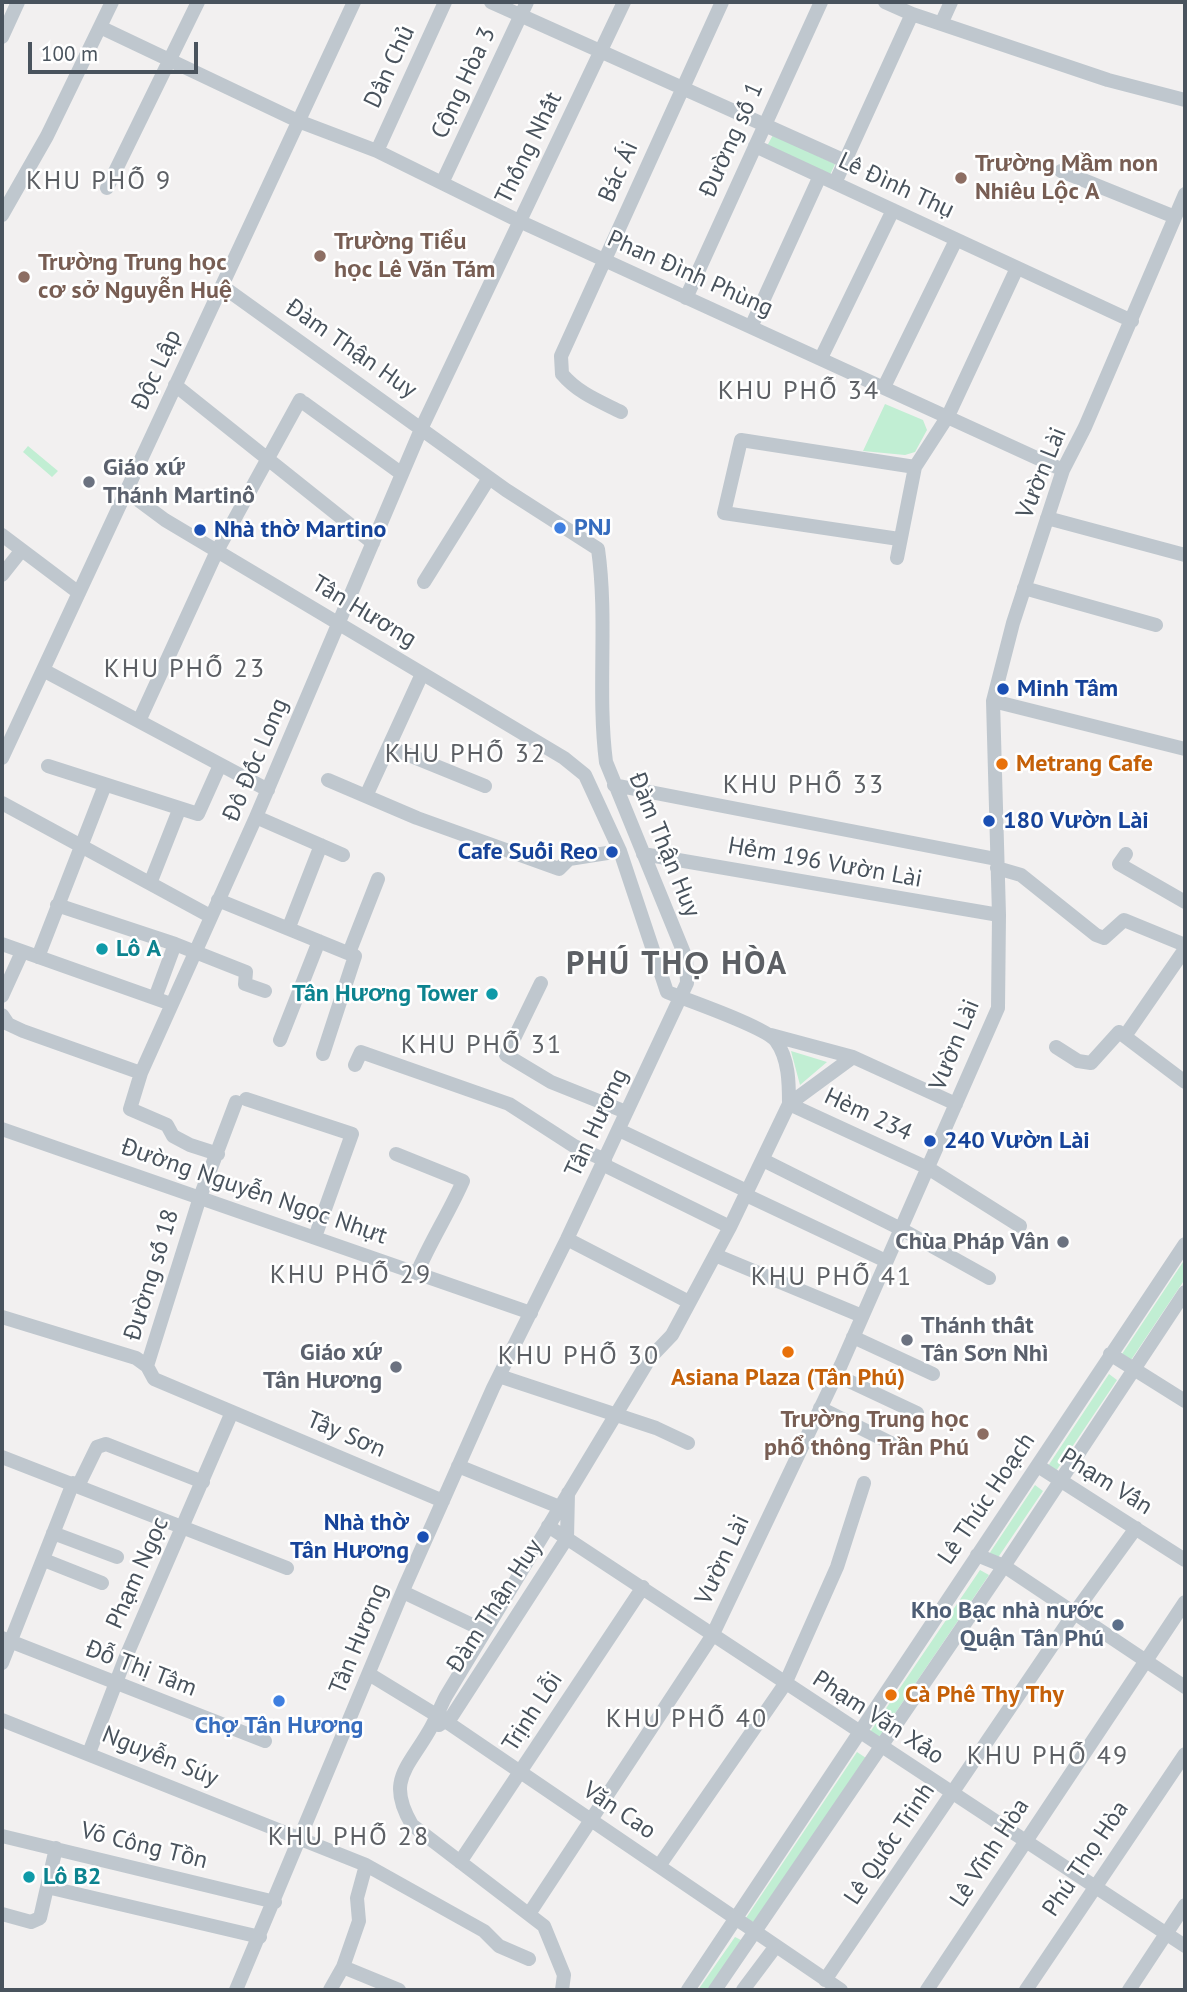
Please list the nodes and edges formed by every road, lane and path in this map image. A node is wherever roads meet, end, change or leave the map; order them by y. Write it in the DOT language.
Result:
graph roads {
  1 [pos="18,2"];
  2 [pos="112,2"];
  3 [pos="198,2"];
  4 [pos="354,2"];
  5 [pos="445,2"];
  6 [pos="491,2"];
  7 [pos="527,2"];
  8 [pos="624,2"];
  9 [pos="722,2"];
  10 [pos="821,2"];
  11 [pos="886,2"];
  12 [pos="951,2"];
  13 [pos="912,14"];
  14 [pos="521,16"];
  15 [pos="941,24"];
  16 [pos="100,27"];
  17 [pos="2,37"];
  18 [pos="600,52"];
  19 [pos="170,60"];
  20 [pos="682,86"];
  21 [pos="1185,100"];
  22 [pos="298,121"];
  23 [pos="764,124"];
  24 [pos="755,146"];
  25 [pos="377,151"];
  26 [pos="845,161"];
  27 [pos="1061,172"];
  28 [pos="820,176"];
  29 [pos="442,183"];
  30 [pos="835,183"];
  31 [pos="107,188"];
  32 [pos="1185,194"];
  33 [pos="893,210"];
  34 [pos="2,215"];
  35 [pos="1175,217"];
  36 [pos="519,221"];
  37 [pos="956,240"];
  38 [pos="604,260"];
  39 [pos="1017,268"];
  40 [pos="222,286"];
  41 [pos="687,298"];
  42 [pos="1132,321"];
  43 [pos="751,327"];
  44 [pos="821,358"];
  45 [pos="176,385"];
  46 [pos="884,387"];
  47 [pos="621,412"];
  48 [pos="948,416"];
  49 [pos="422,428"];
  50 [pos="265,459"];
  51 [pos="915,467"];
  52 [pos="1063,470"];
  53 [pos="402,474"];
  54 [pos="489,478"];
  55 [pos="126,491"];
  56 [pos="1046,518"];
  57 [pos="2,535"];
  58 [pos="899,539"];
  59 [pos="373,543"];
  60 [pos="21,551"];
  61 [pos="216,551"];
  62 [pos="1185,555"];
  63 [pos="897,558"];
  64 [pos="2,575"];
  65 [pos="424,582"];
  66 [pos="1024,588"];
  67 [pos="79,593"];
  68 [pos="339,624"];
  69 [pos="1156,625"];
  70 [pos="43,670"];
  71 [pos="422,674"];
  72 [pos="993,701"];
  73 [pos="139,721"];
  74 [pos="389,747"];
  75 [pos="1185,749"];
  76 [pos="2,758"];
  77 [pos="606,762"];
  78 [pos="220,765"];
  79 [pos="48,766"];
  80 [pos="585,775"];
  81 [pos="328,780"];
  82 [pos="104,785"];
  83 [pos="614,785"];
  84 [pos="485,786"];
  85 [pos="268,790"];
  86 [pos="366,796"];
  87 [pos="2,803"];
  88 [pos="179,810"];
  89 [pos="257,817"];
  90 [pos="79,844"];
  91 [pos="321,845"];
  92 [pos="620,851"];
  93 [pos="1126,853"];
  94 [pos="643,854"];
  95 [pos="343,855"];
  96 [pos="996,864"];
  97 [pos="378,879"];
  98 [pos="151,881"];
  99 [pos="218,900"];
  100 [pos="1185,902"];
  101 [pos="57,905"];
  102 [pos="999,915"];
  103 [pos="210,916"];
  104 [pos="289,928"];
  105 [pos="319,941"];
  106 [pos="2,944"];
  107 [pos="175,944"];
  108 [pos="1185,947"];
  109 [pos="22,952"];
  110 [pos="193,953"];
  111 [pos="349,953"];
  112 [pos="38,957"];
  113 [pos="541,984"];
  114 [pos="265,991"];
  115 [pos="2,996"];
  116 [pos="155,998"];
  117 [pos="682,998"];
  118 [pos="171,1004"];
  119 [pos="2,1015"];
  120 [pos="770,1035"];
  121 [pos="1125,1036"];
  122 [pos="280,1040"];
  123 [pos="1056,1046"];
  124 [pos="323,1054"];
  125 [pos="853,1057"];
  126 [pos="355,1065"];
  127 [pos="141,1073"];
  128 [pos="1185,1082"];
  129 [pos="789,1104"];
  130 [pos="956,1104"];
  131 [pos="626,1112"];
  132 [pos="2,1129"];
  133 [pos="619,1130"];
  134 [pos="218,1154"];
  135 [pos="396,1154"];
  136 [pos="763,1160"];
  137 [pos="603,1162"];
  138 [pos="928,1168"];
  139 [pos="747,1193"];
  140 [pos="200,1197"];
  141 [pos="1020,1226"];
  142 [pos="730,1227"];
  143 [pos="901,1228"];
  144 [pos="315,1237"];
  145 [pos="567,1239"];
  146 [pos="1185,1244"];
  147 [pos="715,1255"];
  148 [pos="886,1261"];
  149 [pos="417,1273"];
  150 [pos="989,1278"];
  151 [pos="1185,1292"];
  152 [pos="690,1302"];
  153 [pos="531,1312"];
  154 [pos="862,1316"];
  155 [pos="2,1317"];
  156 [pos="853,1337"];
  157 [pos="1110,1354"];
  158 [pos="147,1366"];
  159 [pos="1134,1368"];
  160 [pos="933,1374"];
  161 [pos="836,1375"];
  162 [pos="499,1376"];
  163 [pos="1185,1401"];
  164 [pos="820,1408"];
  165 [pos="232,1412"];
  166 [pos="917,1413"];
  167 [pos="615,1415"];
  168 [pos="688,1443"];
  169 [pos="903,1449"];
  170 [pos="2,1457"];
  171 [pos="458,1466"];
  172 [pos="1038,1466"];
  173 [pos="1060,1481"];
  174 [pos="204,1482"];
  175 [pos="864,1483"];
  176 [pos="75,1485"];
  177 [pos="443,1500"];
  178 [pos="563,1508"];
  179 [pos="548,1526"];
  180 [pos="183,1527"];
  181 [pos="1136,1528"];
  182 [pos="53,1533"];
  183 [pos="567,1538"];
  184 [pos="977,1555"];
  185 [pos="117,1558"];
  186 [pos="44,1560"];
  187 [pos="1185,1560"];
  188 [pos="1004,1566"];
  189 [pos="288,1567"];
  190 [pos="102,1583"];
  191 [pos="643,1587"];
  192 [pos="403,1592"];
  193 [pos="1185,1602"];
  194 [pos="1075,1612"];
  195 [pos="485,1631"];
  196 [pos="712,1636"];
  197 [pos="6,1639"];
  198 [pos="1144,1661"];
  199 [pos="2,1663"];
  200 [pos="369,1674"];
  201 [pos="116,1684"];
  202 [pos="785,1684"];
  203 [pos="1185,1687"];
  204 [pos="2,1720"];
  205 [pos="438,1722"];
  206 [pos="858,1732"];
  207 [pos="265,1741"];
  208 [pos="881,1746"];
  209 [pos="89,1753"];
  210 [pos="1185,1754"];
  211 [pos="520,1773"];
  212 [pos="951,1793"];
  213 [pos="591,1819"];
  214 [pos="2,1836"];
  215 [pos="300,1837"];
  216 [pos="1025,1841"];
  217 [pos="56,1848"];
  218 [pos="460,1862"];
  219 [pos="366,1865"];
  220 [pos="659,1866"];
  221 [pos="1094,1886"];
  222 [pos="47,1887"];
  223 [pos="275,1902"];
  224 [pos="1185,1905"];
  225 [pos="2,1914"];
  226 [pos="529,1914"];
  227 [pos="735,1919"];
  228 [pos="755,1933"];
  229 [pos="1167,1934"];
  230 [pos="260,1937"];
  231 [pos="1185,1946"];
  232 [pos="776,1947"];
  233 [pos="529,1959"];
  234 [pos="343,1967"];
  235 [pos="825,1980"];
  236 [pos="236,1990"];
  237 [pos="330,1990"];
  238 [pos="399,1990"];
  239 [pos="562,1990"];
  240 [pos="688,1990"];
  241 [pos="715,1990"];
  242 [pos="743,1990"];
  243 [pos="841,1990"];
  244 [pos="927,1990"];
  245 [pos="1026,1990"];
  246 [pos="1129,1990"];
  1 -- 17 [label="street"];
  2 -- 16 [label="street"];
  3 -- 19 [label="street"];
  4 -- 22 [label="street, Độc Lập"];
  5 -- 25 [label="street, Dân Chủ"];
  6 -- 14 [label="street"];
  7 -- 14 [label="street, Cộng Hòa 3"];
  8 -- 18 [label="street, Thống Nhất"];
  9 -- 20 [label="street, Bác Ái"];
  10 -- 23 [label="street, Đường số 1"];
  11 -- 13 [label="street"];
  12 -- 15 [label="street"];
  13 -- 15 [label="street"];
  13 -- 26 [label="street"];
  14 -- 18 [label="street"];
  14 -- 29 [label="street, Cộng Hòa 3"];
  15 -- 21 [label="street"];
  16 -- 19 [label="street, Phan Đình Phùng"];
  16 -- 34 [label="street"];
  18 -- 20 [label="street"];
  18 -- 36 [label="street, Thống Nhất"];
  19 -- 22 [label="street, Phan Đình Phùng"];
  19 -- 31 [label="street"];
  20 -- 23 [label="street"];
  20 -- 38 [label="street, Bác Ái"];
  22 -- 25 [label="street, Phan Đình Phùng"];
  22 -- 40 [label="street, Độc Lập"];
  23 -- 24 [label="street, Đường số 1"];
  23 -- 26 [label="street"];
  24 -- 28 [label="street, Lê Đình Thụ"];
  24 -- 41 [label="street, Đường số 1"];
  25 -- 29 [label="street, Phan Đình Phùng"];
  26 -- 30 [label="street"];
  27 -- 35 [label="street"];
  28 -- 30 [label="street, Lê Đình Thụ"];
  28 -- 43 [label="street"];
  29 -- 36 [label="street, Phan Đình Phùng"];
  30 -- 33 [label="street, Lê Đình Thụ"];
  32 -- 35 [label="street, Vườn Lài"];
  33 -- 37 [label="street, Lê Đình Thụ"];
  33 -- 44 [label="street"];
  35 -- 42 [label="street, Vườn Lài"];
  36 -- 38 [label="street, Phan Đình Phùng"];
  36 -- 49 [label="street, Thống Nhất"];
  37 -- 39 [label="street, Lê Đình Thụ"];
  37 -- 46 [label="street"];
  38 -- 41 [label="street, Phan Đình Phùng"];
  38 -- 47 [label="street, Bác Ái"];
  39 -- 42 [label="street, Lê Đình Thụ"];
  39 -- 48 [label="street"];
  40 -- 45 [label="street, Độc Lập"];
  40 -- 49 [label="street, Đàm Thận Huy"];
  41 -- 43 [label="street, Phan Đình Phùng"];
  42 -- 52 [label="street, Vườn Lài"];
  43 -- 44 [label="street, Phan Đình Phùng"];
  44 -- 46 [label="street, Phan Đình Phùng"];
  45 -- 50 [label="street"];
  45 -- 55 [label="street, Độc Lập"];
  46 -- 48 [label="street, Phan Đình Phùng"];
  48 -- 51 [label="street"];
  48 -- 52 [label="street, Phan Đình Phùng"];
  49 -- 53 [label="street, Đô Đốc Long"];
  49 -- 54 [label="street, Đàm Thận Huy"];
  50 -- 53 [label="street"];
  50 -- 59 [label="street"];
  50 -- 61 [label="street"];
  51 -- 58 [label="street"];
  51 -- 58 [label="street"];
  52 -- 56 [label="street, Vườn Lài"];
  53 -- 59 [label="street, Đô Đốc Long"];
  54 -- 65 [label="street"];
  54 -- 77 [label="street, Đàm Thận Huy"];
  55 -- 61 [label="street, Tân Hương"];
  55 -- 67 [label="street, Độc Lập"];
  56 -- 62 [label="street"];
  56 -- 66 [label="street, Vườn Lài"];
  57 -- 60 [label="street"];
  58 -- 63 [label="street"];
  59 -- 68 [label="street, Đô Đốc Long"];
  60 -- 64 [label="street"];
  60 -- 67 [label="street"];
  61 -- 68 [label="street, Tân Hương"];
  61 -- 73 [label="street"];
  66 -- 69 [label="street"];
  66 -- 72 [label="street, Vườn Lài"];
  67 -- 70 [label="street, Độc Lập"];
  68 -- 71 [label="street, Tân Hương"];
  68 -- 85 [label="street, Đô Đốc Long"];
  70 -- 73 [label="street"];
  70 -- 76 [label="street, Độc Lập"];
  71 -- 74 [label="street"];
  71 -- 80 [label="street, Tân Hương"];
  72 -- 75 [label="street"];
  72 -- 96 [label="street, Vườn Lài"];
  73 -- 78 [label="street"];
  74 -- 84 [label="street"];
  74 -- 86 [label="street"];
  77 -- 80 [label="street"];
  77 -- 83 [label="street, Đàm Thận Huy"];
  78 -- 85 [label="street"];
  78 -- 88 [label="street"];
  79 -- 82 [label="street"];
  80 -- 92 [label="street, Tân Hương"];
  81 -- 86 [label="street"];
  82 -- 88 [label="street"];
  82 -- 90 [label="street"];
  83 -- 94 [label="street, Đàm Thận Huy"];
  83 -- 96 [label="street"];
  85 -- 89 [label="street, Đô Đốc Long"];
  86 -- 92 [label="street"];
  87 -- 90 [label="street"];
  88 -- 98 [label="street"];
  89 -- 91 [label="street"];
  89 -- 99 [label="street, Đô Đốc Long"];
  90 -- 98 [label="street"];
  90 -- 101 [label="street"];
  91 -- 95 [label="street"];
  91 -- 104 [label="street"];
  92 -- 117 [label="street, Tân Hương"];
  93 -- 100 [label="street"];
  94 -- 102 [label="street, Hẻm 196 Vườn Lài"];
  94 -- 117 [label="street, Đàm Thận Huy"];
  96 -- 102 [label="street, Vườn Lài"];
  96 -- 108 [label="street"];
  97 -- 111 [label="street"];
  98 -- 103 [label="street"];
  99 -- 103 [label="street, Đô Đốc Long"];
  99 -- 104 [label="street"];
  101 -- 107 [label="street"];
  101 -- 112 [label="street"];
  102 -- 130 [label="street, Vườn Lài"];
  103 -- 110 [label="street, Đô Đốc Long"];
  104 -- 105 [label="street"];
  105 -- 111 [label="street"];
  105 -- 122 [label="street"];
  106 -- 109 [label="street"];
  107 -- 110 [label="street"];
  107 -- 116 [label="street"];
  108 -- 121 [label="street"];
  109 -- 112 [label="street"];
  109 -- 115 [label="street"];
  110 -- 114 [label="street"];
  110 -- 118 [label="street, Đô Đốc Long"];
  111 -- 124 [label="street"];
  112 -- 116 [label="street"];
  113 -- 131 [label="street"];
  116 -- 118 [label="street"];
  117 -- 120 [label="street"];
  117 -- 131 [label="street, Tân Hương"];
  118 -- 127 [label="street, Đô Đốc Long"];
  119 -- 127 [label="street"];
  120 -- 125 [label="street"];
  120 -- 129 [label="street, Đàm Thận Huy"];
  121 -- 123 [label="street"];
  121 -- 128 [label="street"];
  125 -- 129 [label="street"];
  125 -- 130 [label="street"];
  126 -- 137 [label="street"];
  127 -- 134 [label="street, Đô Đốc Long"];
  129 -- 136 [label="street, Đàm Thận Huy"];
  129 -- 138 [label="street, Hèm 234"];
  130 -- 138 [label="street, Vườn Lài"];
  131 -- 133 [label="street, Tân Hương"];
  132 -- 140 [label="street, Đường Nguyễn Ngọc Nhựt"];
  133 -- 137 [label="street, Tân Hương"];
  133 -- 139 [label="street"];
  134 -- 140 [label="street, Đường số 18"];
  134 -- 144 [label="street, Đường số 18"];
  135 -- 149 [label="street"];
  136 -- 139 [label="street, Đàm Thận Huy"];
  136 -- 143 [label="street"];
  137 -- 142 [label="street"];
  137 -- 145 [label="street, Tân Hương"];
  138 -- 141 [label="street, Hèm 234"];
  138 -- 143 [label="street, Vườn Lài"];
  139 -- 142 [label="street, Đàm Thận Huy"];
  139 -- 148 [label="street"];
  140 -- 144 [label="street, Đường Nguyễn Ngọc Nhựt"];
  140 -- 158 [label="street, Đường số 18"];
  142 -- 147 [label="street, Đàm Thận Huy"];
  143 -- 148 [label="street, Vườn Lài"];
  143 -- 150 [label="street"];
  144 -- 149 [label="street, Đường Nguyễn Ngọc Nhựt"];
  145 -- 152 [label="street"];
  145 -- 153 [label="street, Tân Hương"];
  146 -- 157 [label="street, Lê Thúc Hoạch"];
  147 -- 152 [label="street, Đàm Thận Huy"];
  147 -- 154 [label="street"];
  148 -- 154 [label="street, Vườn Lài"];
  149 -- 153 [label="street, Đường Nguyễn Ngọc Nhựt"];
  151 -- 159 [label="street, Lê Thúc Hoạch"];
  152 -- 167 [label="street, Đàm Thận Huy"];
  153 -- 162 [label="street, Tân Hương"];
  154 -- 156 [label="street, Vườn Lài"];
  155 -- 158 [label="street, Tây Sơn"];
  156 -- 160 [label="street"];
  156 -- 161 [label="street, Vườn Lài"];
  157 -- 159 [label="street"];
  157 -- 172 [label="street, Lê Thúc Hoạch"];
  158 -- 165 [label="street, Tây Sơn"];
  159 -- 163 [label="street"];
  159 -- 173 [label="street, Lê Thúc Hoạch"];
  161 -- 164 [label="street, Vườn Lài"];
  161 -- 166 [label="street"];
  162 -- 167 [label="street"];
  162 -- 171 [label="street, Tân Hương"];
  164 -- 169 [label="street"];
  164 -- 196 [label="street, Vườn Lài"];
  165 -- 174 [label="street, Phạm Ngọc"];
  165 -- 177 [label="street, Tây Sơn"];
  167 -- 168 [label="street"];
  167 -- 178 [label="street, Đàm Thận Huy"];
  170 -- 176 [label="street"];
  171 -- 177 [label="street, Tân Hương"];
  171 -- 178 [label="street"];
  172 -- 173 [label="street, Phạm Vấn"];
  172 -- 184 [label="street, Lê Thúc Hoạch"];
  173 -- 181 [label="street, Phạm Vấn"];
  173 -- 188 [label="street, Lê Thúc Hoạch"];
  174 -- 176 [label="street"];
  174 -- 180 [label="street, Phạm Ngọc"];
  175 -- 202 [label="street"];
  176 -- 180 [label="street"];
  176 -- 182 [label="street"];
  177 -- 192 [label="street, Tân Hương"];
  178 -- 179 [label="street, Đàm Thận Huy"];
  178 -- 183 [label="street, Đàm Thận Huy"];
  179 -- 183 [label="street, Phạm Văn Xảo"];
  179 -- 195 [label="street, Đàm Thận Huy"];
  180 -- 189 [label="street"];
  180 -- 201 [label="street, Phạm Ngọc"];
  181 -- 187 [label="street, Phạm Vấn"];
  181 -- 194 [label="street, Lê Quốc Trinh"];
  182 -- 185 [label="street"];
  182 -- 186 [label="street"];
  183 -- 191 [label="street, Phạm Văn Xảo"];
  183 -- 205 [label="street, Đàm Thận Huy"];
  184 -- 188 [label="street"];
  184 -- 206 [label="street, Lê Thúc Hoạch"];
  186 -- 190 [label="street"];
  186 -- 197 [label="street"];
  188 -- 194 [label="street"];
  188 -- 208 [label="street, Lê Thúc Hoạch"];
  191 -- 196 [label="street, Phạm Văn Xảo"];
  191 -- 211 [label="street, Trịnh Lỗi"];
  192 -- 195 [label="street"];
  192 -- 200 [label="street, Tân Hương"];
  193 -- 198 [label="street, Lê Vĩnh Hòa"];
  194 -- 198 [label="street"];
  194 -- 212 [label="street, Lê Quốc Trinh"];
  195 -- 205 [label="street, Đàm Thận Huy"];
  196 -- 202 [label="street, Phạm Văn Xảo"];
  196 -- 213 [label="street, Vườn Lài"];
  197 -- 199 [label="street"];
  197 -- 201 [label="street, Đỗ Thị Tâm"];
  198 -- 203 [label="street"];
  198 -- 216 [label="street, Lê Vĩnh Hòa"];
  200 -- 205 [label="street, Văn Cao"];
  200 -- 215 [label="street, Tân Hương"];
  201 -- 207 [label="street, Đỗ Thị Tâm"];
  201 -- 209 [label="street, Phạm Ngọc"];
  202 -- 206 [label="street, Phạm Văn Xảo"];
  202 -- 220 [label="street"];
  204 -- 209 [label="street, Nguyễn Súy"];
  205 -- 211 [label="street, Văn Cao"];
  205 -- 218 [label="street, Đàm Thận Huy"];
  206 -- 208 [label="street, Phạm Văn Xảo"];
  206 -- 227 [label="street, Lê Thúc Hoạch"];
  208 -- 212 [label="street, Phạm Văn Xảo"];
  208 -- 228 [label="street, Lê Thúc Hoạch"];
  209 -- 215 [label="street, Nguyễn Súy"];
  210 -- 221 [label="street, Phú Thọ Hòa"];
  211 -- 213 [label="street, Văn Cao"];
  211 -- 218 [label="street, Trịnh Lỗi"];
  212 -- 216 [label="street, Phạm Văn Xảo"];
  212 -- 235 [label="street, Lê Quốc Trinh"];
  213 -- 220 [label="street, Văn Cao"];
  213 -- 226 [label="street, Vườn Lài"];
  214 -- 217 [label="street, Võ Công Tồn"];
  215 -- 219 [label="street, Nguyễn Súy"];
  215 -- 223 [label="street, Tân Hương"];
  216 -- 221 [label="street, Phạm Văn Xảo"];
  216 -- 244 [label="street, Lê Vĩnh Hòa"];
  217 -- 222 [label="street"];
  217 -- 223 [label="street, Võ Công Tồn"];
  218 -- 226 [label="street, Đàm Thận Huy"];
  219 -- 233 [label="street, Nguyễn Súy"];
  219 -- 234 [label="street"];
  220 -- 227 [label="street, Văn Cao"];
  221 -- 229 [label="street, Phạm Văn Xảo"];
  221 -- 245 [label="street, Phú Thọ Hòa"];
  222 -- 225 [label="street"];
  222 -- 230 [label="street"];
  223 -- 230 [label="street, Tân Hương"];
  224 -- 229 [label="street"];
  226 -- 239 [label="street, Đàm Thận Huy"];
  227 -- 228 [label="street, Văn Cao"];
  227 -- 240 [label="street, Lê Thúc Hoạch"];
  228 -- 232 [label="street, Văn Cao"];
  228 -- 241 [label="street, Lê Thúc Hoạch"];
  229 -- 231 [label="street, Phạm Văn Xảo"];
  229 -- 246 [label="street"];
  230 -- 236 [label="street, Tân Hương"];
  232 -- 235 [label="street, Văn Cao"];
  232 -- 242 [label="street"];
  234 -- 237 [label="street"];
  234 -- 238 [label="street"];
  235 -- 243 [label="street, Văn Cao"];
}
